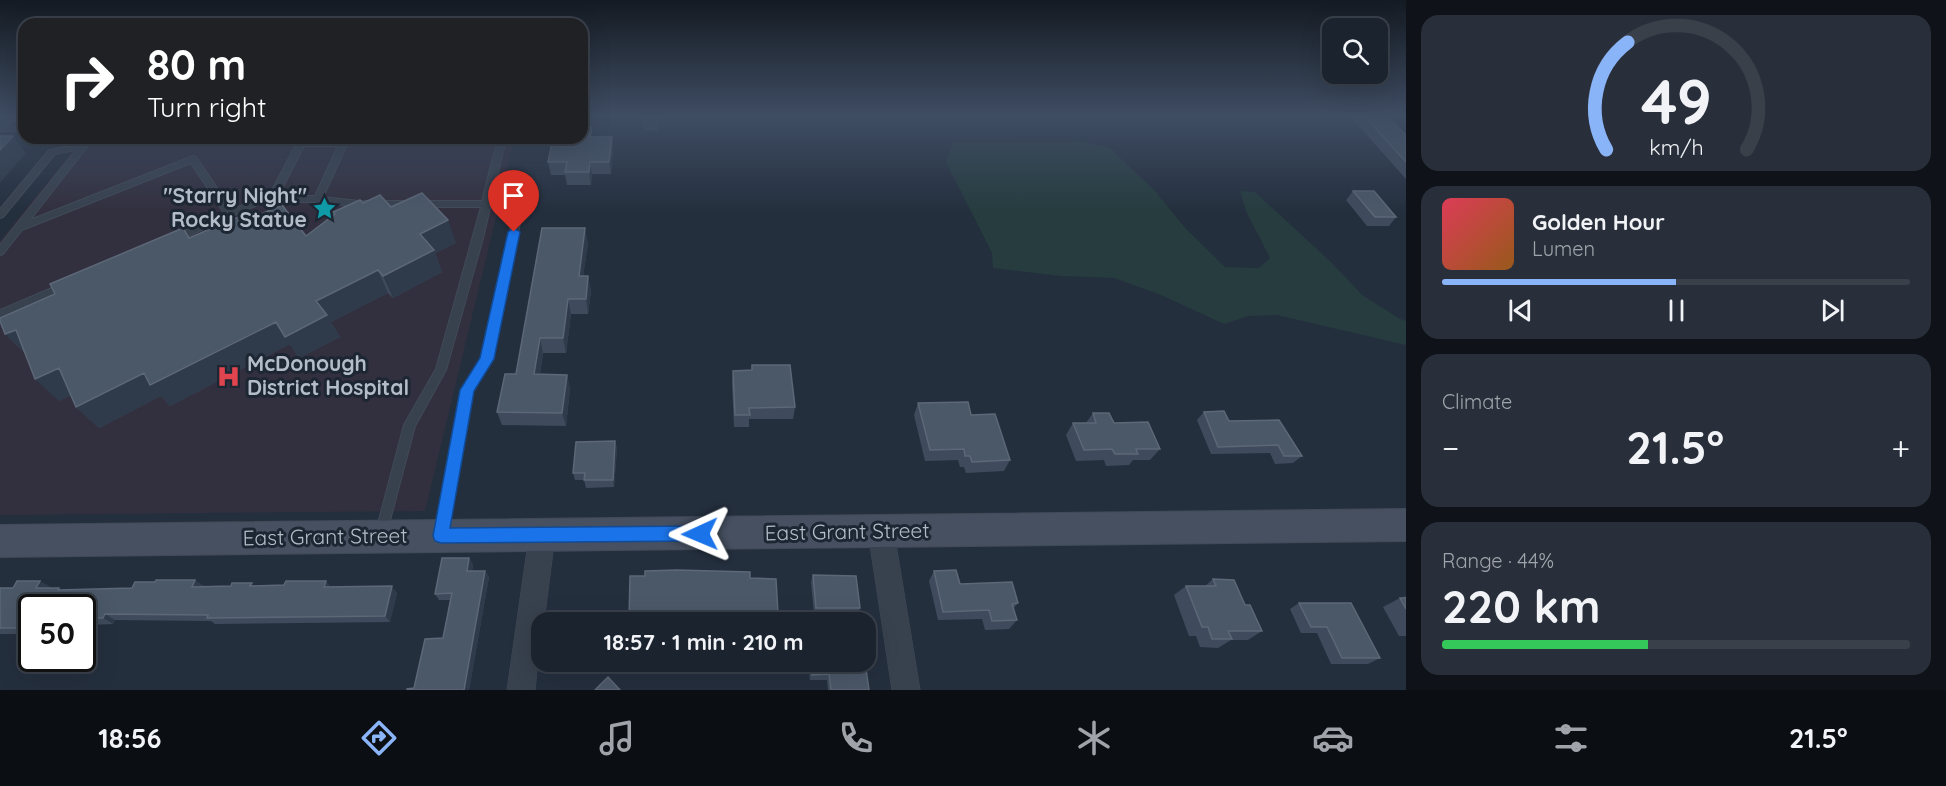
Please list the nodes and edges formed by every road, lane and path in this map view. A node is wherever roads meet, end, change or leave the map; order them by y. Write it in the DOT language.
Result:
graph roads {
  1 [pos="77,147"];
  2 [pos="82,147"];
  3 [pos="299,147"];
  4 [pos="342,147"];
  5 [pos="500,147"];
  6 [pos="525,180"];
  7 [pos="272,199"];
  8 [pos="318,199"];
  9 [pos="486,204"];
  10 [pos="230,214"];
  11 [pos="0,215"];
  12 [pos="19,228"];
  13 [pos="163,244"];
  14 [pos="0,252"];
  15 [pos="71,284"];
  16 [pos="0,314"];
  17 [pos="1406,525"];
  18 [pos="881,532"];
  19 [pos="380,536"];
  20 [pos="441,536"];
  21 [pos="542,536"];
  22 [pos="0,541"];
  23 [pos="521,690"];
  24 [pos="906,690"];
  1 -- 11 [label="lane"];
  2 -- 12 [label="lane"];
  3 -- 7 [label="lane"];
  4 -- 8 [label="lane"];
  5 -- 9 [label="lane"];
  6 -- 20 [label="lane"];
  7 -- 8 [label="lane"];
  7 -- 10 [label="lane"];
  8 -- 9 [label="lane"];
  9 -- 19 [label="lane"];
  10 -- 12 [label="lane"];
  10 -- 13 [label="lane"];
  12 -- 14 [label="lane"];
  15 -- 16 [label="lane"];
  17 -- 18 [label="main road, East Grant Street"];
  18 -- 21 [label="main road, East Grant Street"];
  18 -- 24 [label="street"];
  19 -- 20 [label="main road, East Grant Street"];
  19 -- 22 [label="main road, East Grant Street"];
  20 -- 21 [label="main road, East Grant Street"];
  21 -- 23 [label="street"];
}
